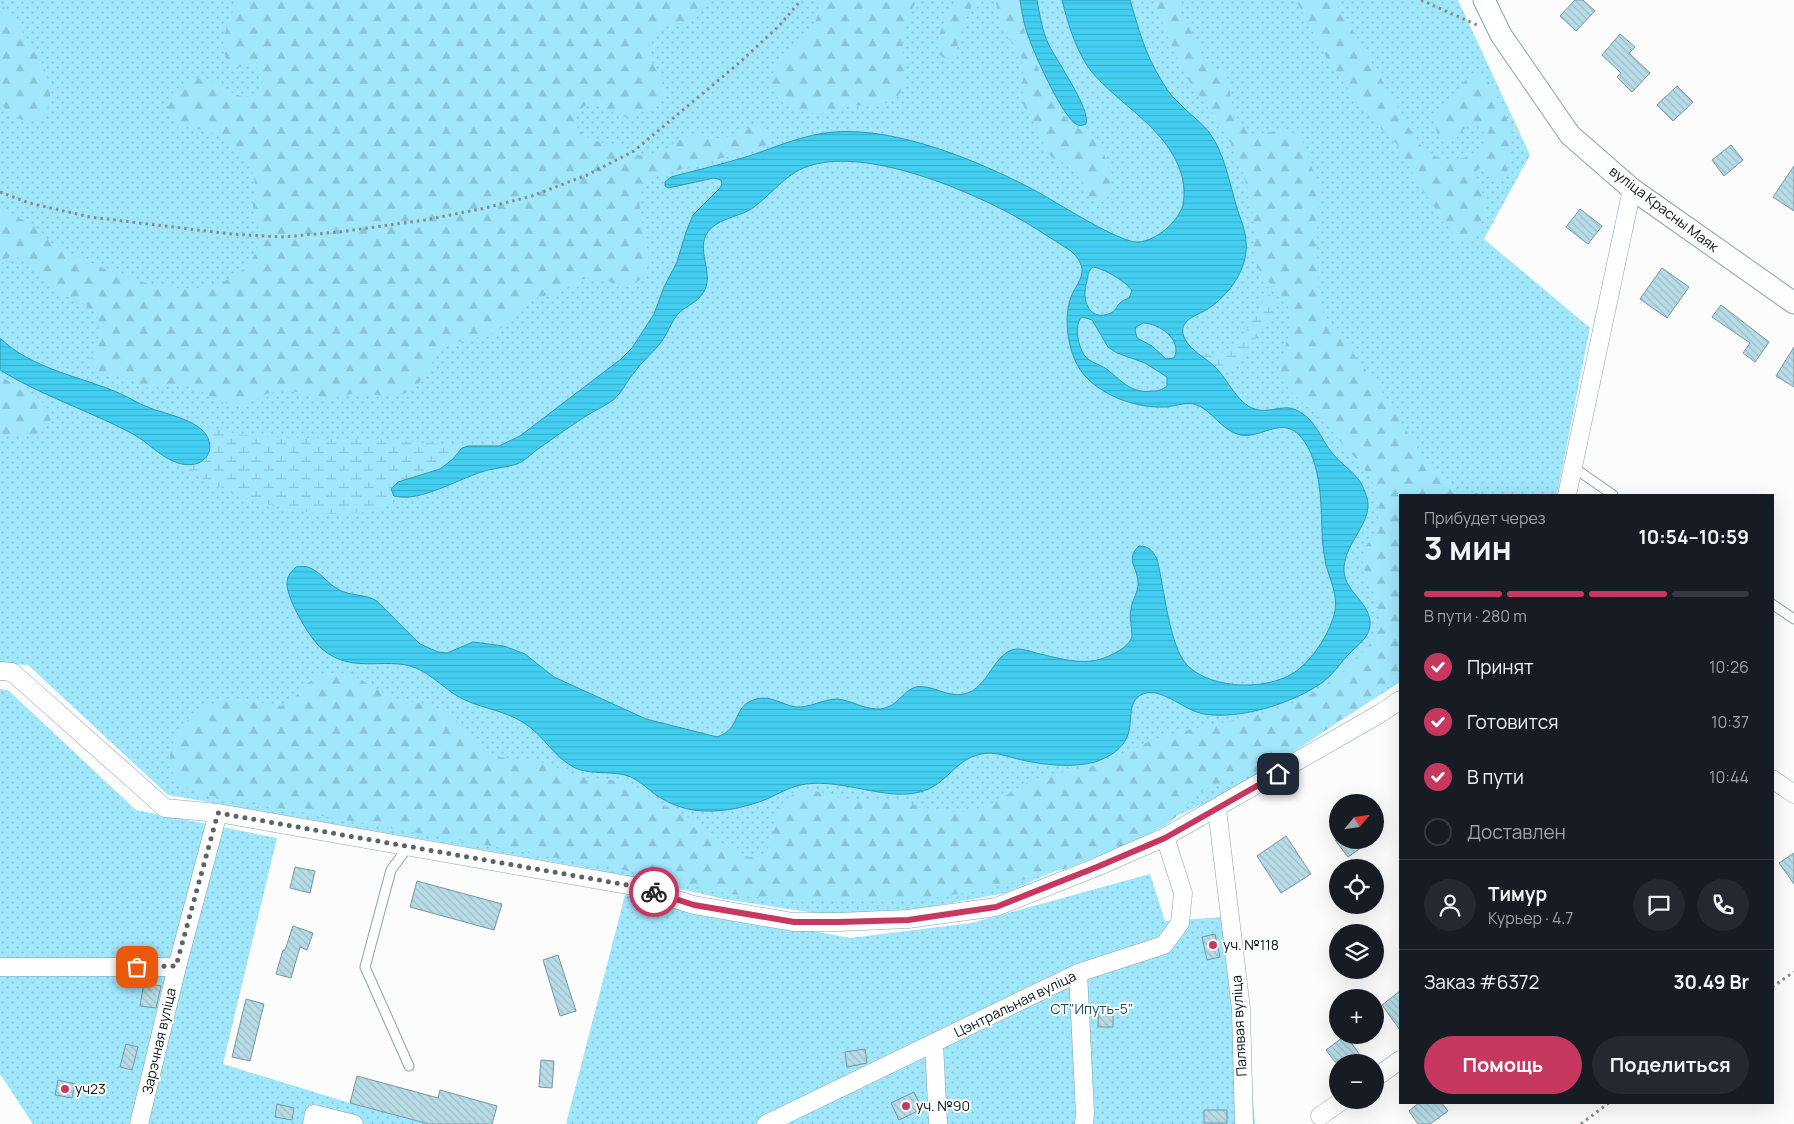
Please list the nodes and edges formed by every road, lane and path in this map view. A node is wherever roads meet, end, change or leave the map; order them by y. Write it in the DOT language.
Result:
graph roads {
  1 [pos="801,0"];
  2 [pos="1420,0"];
  3 [pos="1484,0"];
  4 [pos="1501,34"];
  5 [pos="1632,190"];
  6 [pos="0,192"];
  7 [pos="1794,303"];
  8 [pos="1573,467"];
  9 [pos="1567,494"];
  10 [pos="1612,494"];
  11 [pos="1774,605"];
  12 [pos="1794,619"];
  13 [pos="0,671"];
  14 [pos="1399,701"];
  15 [pos="1216,809"];
  16 [pos="218,813"];
  17 [pos="1165,838"];
  18 [pos="408,847"];
  19 [pos="176,966"];
  20 [pos="0,967"];
  21 [pos="1078,972"];
  22 [pos="1794,972"];
  23 [pos="1774,986"];
  24 [pos="934,1044"];
  25 [pos="1399,1061"];
  26 [pos="409,1066"];
  27 [pos="1384,1072"];
  28 [pos="1607,1104"];
  29 [pos="1330,1109"];
  30 [pos="1320,1116"];
  31 [pos="313,1119"];
  32 [pos="139,1124"];
  33 [pos="354,1124"];
  34 [pos="766,1124"];
  35 [pos="938,1124"];
  36 [pos="1084,1124"];
  37 [pos="1244,1124"];
  38 [pos="1580,1124"];
  1 -- 6 [label="path"];
  2 -- 4 [label="path"];
  3 -- 4 [label="street, вуліца Красны Маяк"];
  4 -- 5 [label="street, вуліца Красны Маяк"];
  5 -- 7 [label="street, вуліца Красны Маяк"];
  5 -- 8 [label="street"];
  8 -- 9 [label="street"];
  8 -- 10 [label="lane"];
  11 -- 12 [label="lane"];
  13 -- 16 [label="street"];
  14 -- 15 [label="street"];
  15 -- 17 [label="street"];
  15 -- 37 [label="street, Палявая вуліца"];
  16 -- 18 [label="street"];
  16 -- 19 [label="street, Зарэчная вуліца"];
  17 -- 18 [label="street"];
  17 -- 21 [label="street, Цэнтральная вуліца"];
  18 -- 26 [label="lane"];
  19 -- 20 [label="street"];
  19 -- 32 [label="street, Зарэчная вуліца"];
  21 -- 24 [label="street, Цэнтральная вуліца"];
  21 -- 36 [label="street"];
  22 -- 23 [label="path"];
  24 -- 34 [label="street, Цэнтральная вуліца"];
  24 -- 35 [label="street"];
  25 -- 27 [label="street"];
  28 -- 38 [label="path"];
  29 -- 30 [label="street"];
  31 -- 33 [label="street"];
}
